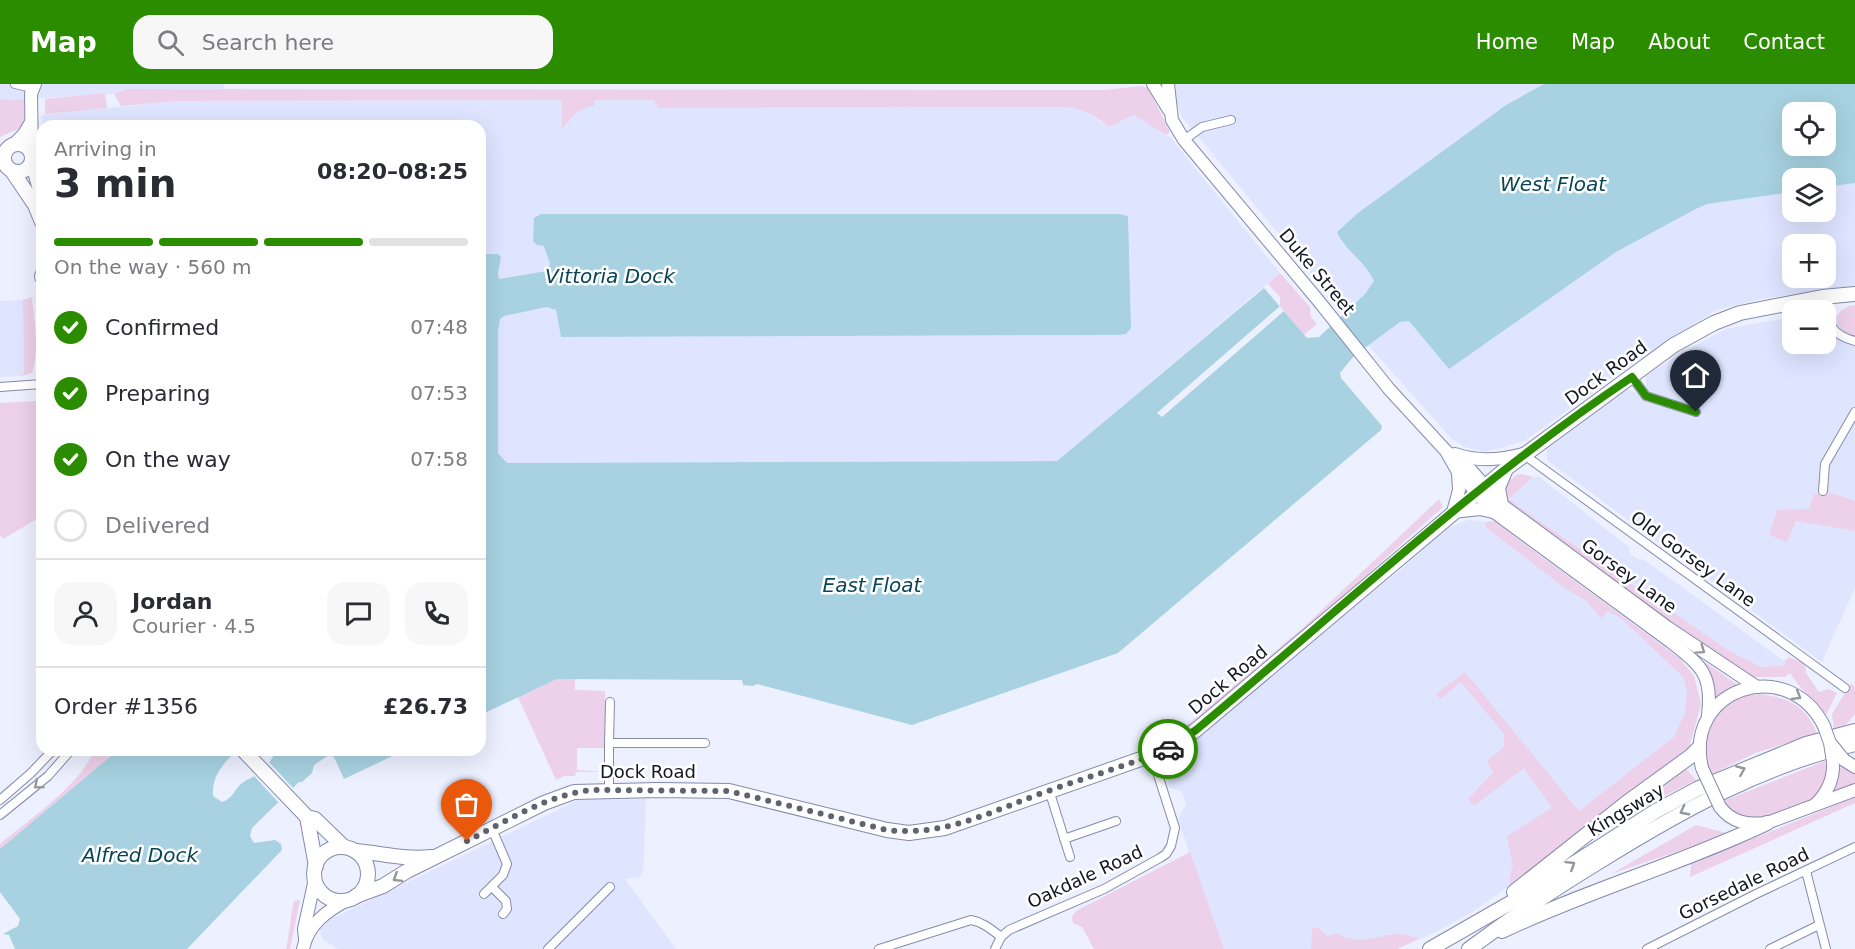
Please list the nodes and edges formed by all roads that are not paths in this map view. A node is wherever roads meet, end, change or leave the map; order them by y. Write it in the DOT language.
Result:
graph roads {
  1 [pos="15,84"];
  2 [pos="1153,84"];
  3 [pos="1168,84"];
  4 [pos="34,86"];
  5 [pos="1169,110"];
  6 [pos="33,115"];
  7 [pos="1231,120"];
  8 [pos="1184,140"];
  9 [pos="8,145"];
  10 [pos="32,158"];
  11 [pos="6,168"];
  12 [pos="36,174"];
  13 [pos="36,209"];
  14 [pos="1855,294"];
  15 [pos="1822,297"];
  16 [pos="1855,341"];
  17 [pos="1632,377"];
  18 [pos="36,384"];
  19 [pos="0,387"];
  20 [pos="1696,412"];
  21 [pos="1855,412"];
  22 [pos="1852,423"];
  23 [pos="1446,451"];
  24 [pos="1523,454"];
  25 [pos="1508,467"];
  26 [pos="1458,472"];
  27 [pos="1480,490"];
  28 [pos="1823,491"];
  29 [pos="1498,508"];
  30 [pos="1453,512"];
  31 [pos="1757,687"];
  32 [pos="1845,688"];
  33 [pos="610,702"];
  34 [pos="1708,715"];
  35 [pos="1855,731"];
  36 [pos="609,743"];
  37 [pos="705,743"];
  38 [pos="1855,744"];
  39 [pos="1699,748"];
  40 [pos="47,756"];
  41 [pos="66,756"];
  42 [pos="249,756"];
  43 [pos="1152,756"];
  44 [pos="1844,763"];
  45 [pos="609,790"];
  46 [pos="1049,790"];
  47 [pos="1855,790"];
  48 [pos="0,800"];
  49 [pos="1815,805"];
  50 [pos="0,815"];
  51 [pos="307,817"];
  52 [pos="1116,821"];
  53 [pos="1767,823"];
  54 [pos="492,829"];
  55 [pos="1064,839"];
  56 [pos="1855,847"];
  57 [pos="350,849"];
  58 [pos="436,856"];
  59 [pos="1070,857"];
  60 [pos="1806,871"];
  61 [pos="316,873"];
  62 [pos="492,887"];
  63 [pos="610,887"];
  64 [pos="484,894"];
  65 [pos="352,898"];
  66 [pos="503,914"];
  67 [pos="1819,925"];
  68 [pos="1467,928"];
  69 [pos="1001,937"];
  70 [pos="304,944"];
  71 [pos="1473,946"];
  72 [pos="1652,948"];
  73 [pos="548,949"];
  74 [pos="879,949"];
  75 [pos="995,949"];
  76 [pos="1430,949"];
  77 [pos="1770,949"];
  78 [pos="1826,949"];
  1 -- 4 [label="street"];
  2 -- 5 [label="main road, Duke Street"];
  3 -- 5 [label="main road, Duke Street"];
  4 -- 6 [label="main road"];
  5 -- 8 [label="main road, Duke Street"];
  6 -- 9 [label="main road"];
  6 -- 10 [label="main road"];
  7 -- 8 [label="street"];
  8 -- 23 [label="main road, Duke Street"];
  9 -- 10 [label="highway"];
  9 -- 11 [label="highway"];
  10 -- 11 [label="highway"];
  10 -- 12 [label="highway"];
  11 -- 13 [label="highway"];
  14 -- 15 [label="highway, Dock Road"];
  15 -- 16 [label="street"];
  15 -- 17 [label="highway, Dock Road"];
  17 -- 20 [label="street"];
  17 -- 24 [label="highway, Dock Road"];
  18 -- 19 [label="street"];
  21 -- 22 [label="street"];
  22 -- 28 [label="street"];
  23 -- 24 [label="main road"];
  23 -- 26 [label="main road, Duke Street"];
  23 -- 27 [label="main road, Duke Street"];
  24 -- 25 [label="highway, Dock Road"];
  24 -- 32 [label="street, Old Gorsey Lane"];
  25 -- 27 [label="highway, Dock Road"];
  25 -- 29 [label="main road"];
  26 -- 27 [label="main road, Duke Street"];
  26 -- 30 [label="main road"];
  27 -- 29 [label="main road, Gorsey Lane"];
  27 -- 30 [label="highway, Dock Road"];
  29 -- 30 [label="main road"];
  29 -- 31 [label="main road, Gorsey Lane, one-way"];
  29 -- 34 [label="main road, Gorsey Lane"];
  30 -- 43 [label="highway, Dock Road"];
  31 -- 34 [label="main road"];
  31 -- 44 [label="main road, one-way, bridge"];
  33 -- 36 [label="street"];
  34 -- 39 [label="main road"];
  68 -- 35 [label="highway, Kingsway, one-way"];
  36 -- 37 [label="street"];
  36 -- 45 [label="street"];
  38 -- 71 [label="highway, Kingsway, one-way"];
  39 -- 53 [label="main road, bridge"];
  39 -- 68 [label="highway"];
  40 -- 48 [label="street"];
  41 -- 50 [label="street, one-way"];
  42 -- 51 [label="highway"];
  43 -- 46 [label="highway, Dock Road"];
  43 -- 69 [label="street, Oakdale Road"];
  44 -- 49 [label="main road"];
  45 -- 46 [label="highway, Dock Road"];
  45 -- 54 [label="highway, Dock Road"];
  46 -- 55 [label="street"];
  47 -- 49 [label="main road"];
  49 -- 53 [label="main road"];
  51 -- 57 [label="highway"];
  51 -- 61 [label="highway"];
  52 -- 55 [label="street"];
  53 -- 71 [label="highway"];
  54 -- 58 [label="highway, Dock Road"];
  54 -- 62 [label="street"];
  55 -- 59 [label="street"];
  56 -- 60 [label="street, Gorsedale Road"];
  57 -- 58 [label="highway, Dock Road"];
  57 -- 61 [label="highway"];
  57 -- 65 [label="highway"];
  58 -- 65 [label="highway, Dock Road, one-way"];
  60 -- 67 [label="street"];
  60 -- 72 [label="street, Gorsedale Road"];
  61 -- 65 [label="highway"];
  61 -- 70 [label="main road"];
  62 -- 64 [label="street"];
  62 -- 66 [label="street"];
  63 -- 73 [label="street"];
  65 -- 70 [label="main road"];
  67 -- 77 [label="street"];
  67 -- 78 [label="street"];
  68 -- 76 [label="highway, Kingsway"];
  69 -- 74 [label="street"];
  69 -- 75 [label="street"];
}
